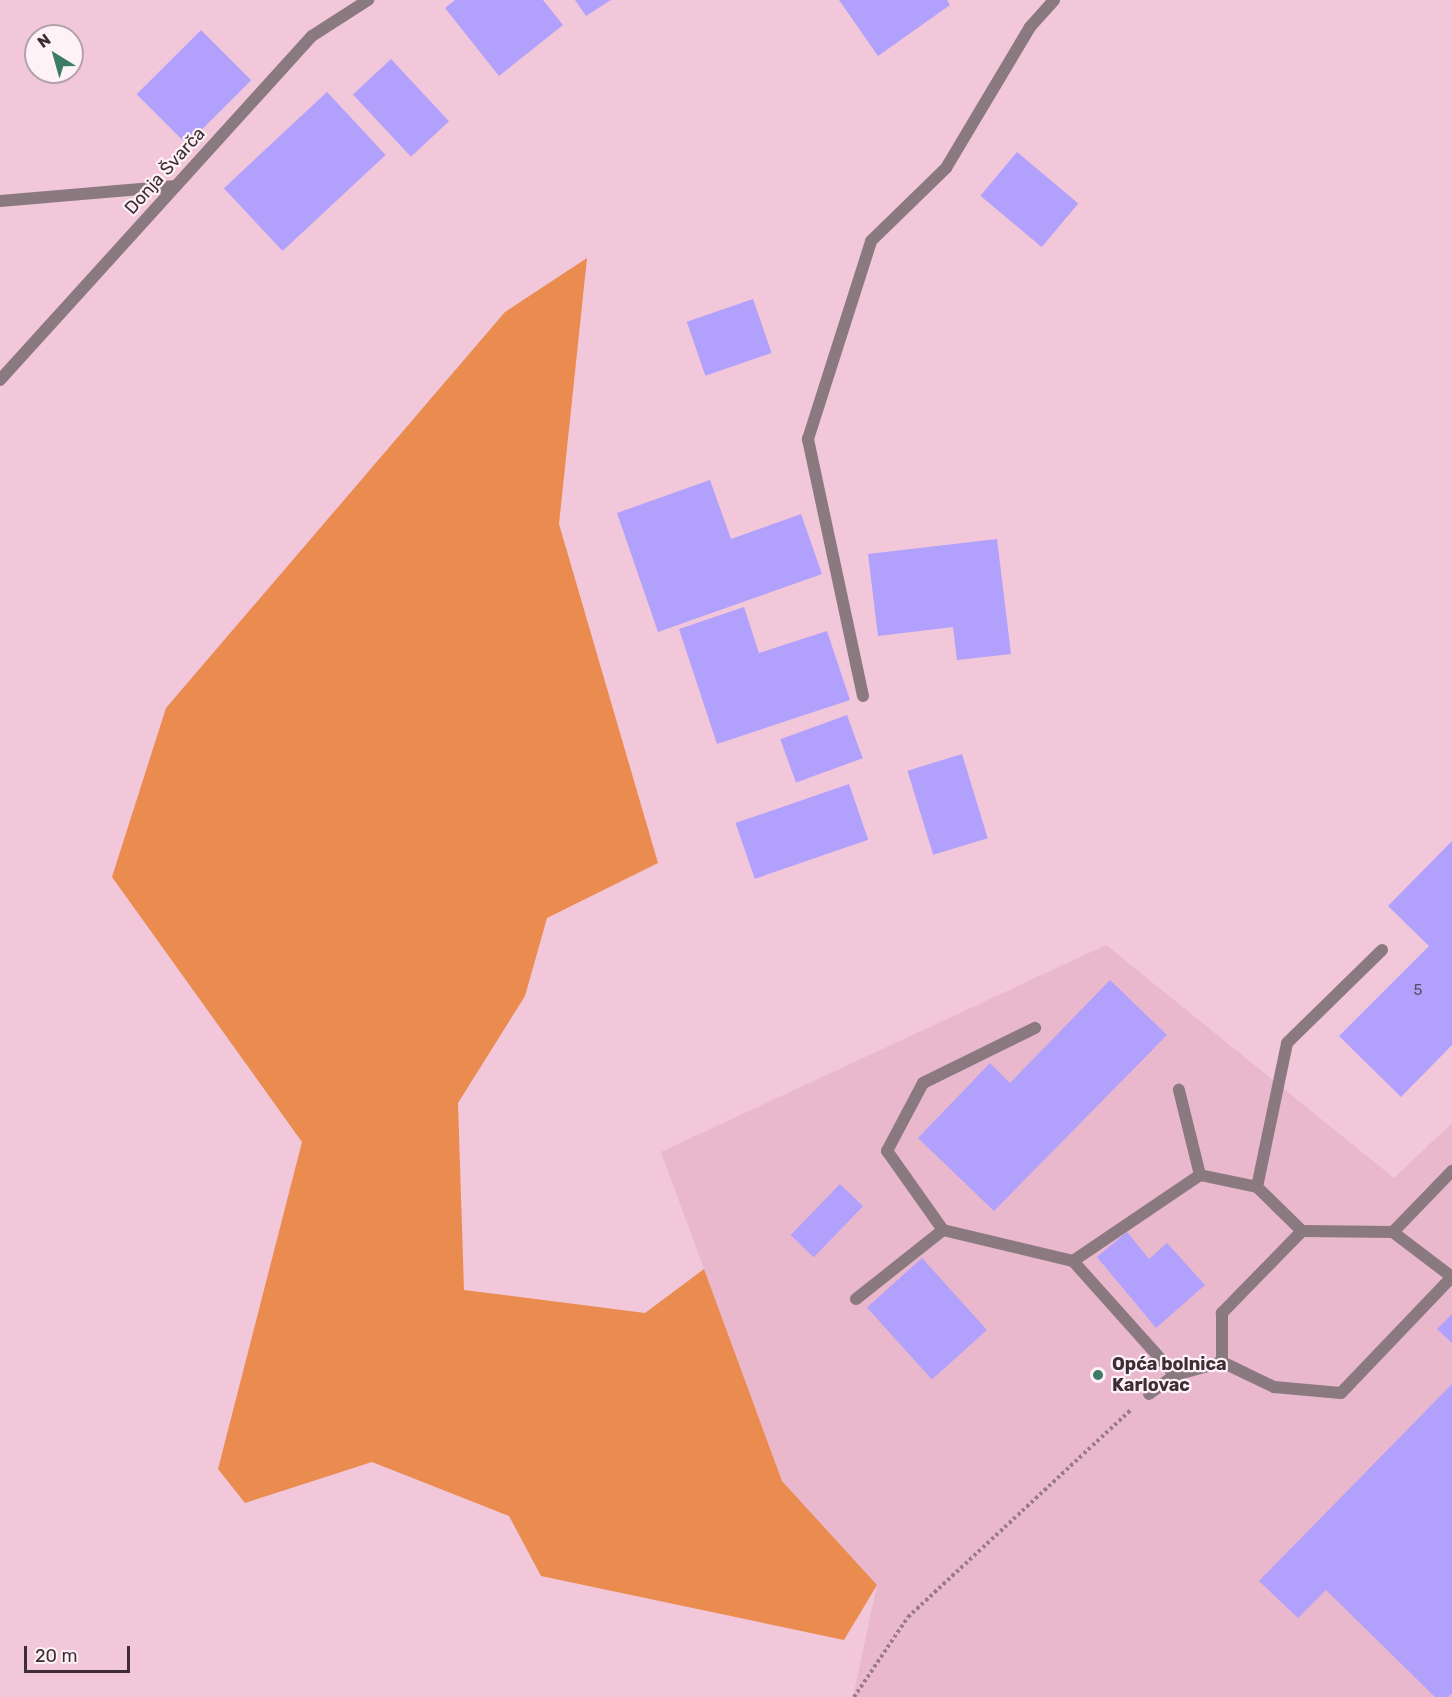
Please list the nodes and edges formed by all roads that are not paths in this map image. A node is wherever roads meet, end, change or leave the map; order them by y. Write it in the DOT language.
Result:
graph roads {
  1 [pos="368,0"];
  2 [pos="1054,0"];
  3 [pos="175,186"];
  4 [pos="0,201"];
  5 [pos="0,380"];
  6 [pos="863,696"];
  7 [pos="1382,950"];
  8 [pos="1035,1028"];
  9 [pos="1179,1090"];
  10 [pos="1452,1171"];
  11 [pos="1200,1175"];
  12 [pos="1257,1187"];
  13 [pos="943,1230"];
  14 [pos="1302,1231"];
  15 [pos="1393,1232"];
  16 [pos="1073,1261"];
  17 [pos="1452,1277"];
  18 [pos="856,1299"];
  19 [pos="1222,1362"];
  20 [pos="1176,1374"];
  21 [pos="1149,1394"];
  1 -- 3 [label="street, Donja Švarča"];
  2 -- 6 [label="street"];
  3 -- 4 [label="street"];
  3 -- 5 [label="street, Donja Švarča"];
  7 -- 12 [label="street"];
  8 -- 13 [label="street"];
  9 -- 11 [label="street"];
  10 -- 15 [label="street"];
  11 -- 12 [label="street"];
  11 -- 16 [label="street"];
  12 -- 14 [label="street"];
  13 -- 16 [label="street"];
  13 -- 18 [label="street"];
  14 -- 15 [label="street"];
  14 -- 19 [label="street"];
  15 -- 17 [label="street"];
  16 -- 20 [label="street"];
  17 -- 19 [label="street"];
  19 -- 20 [label="street"];
  20 -- 21 [label="street"];
}
